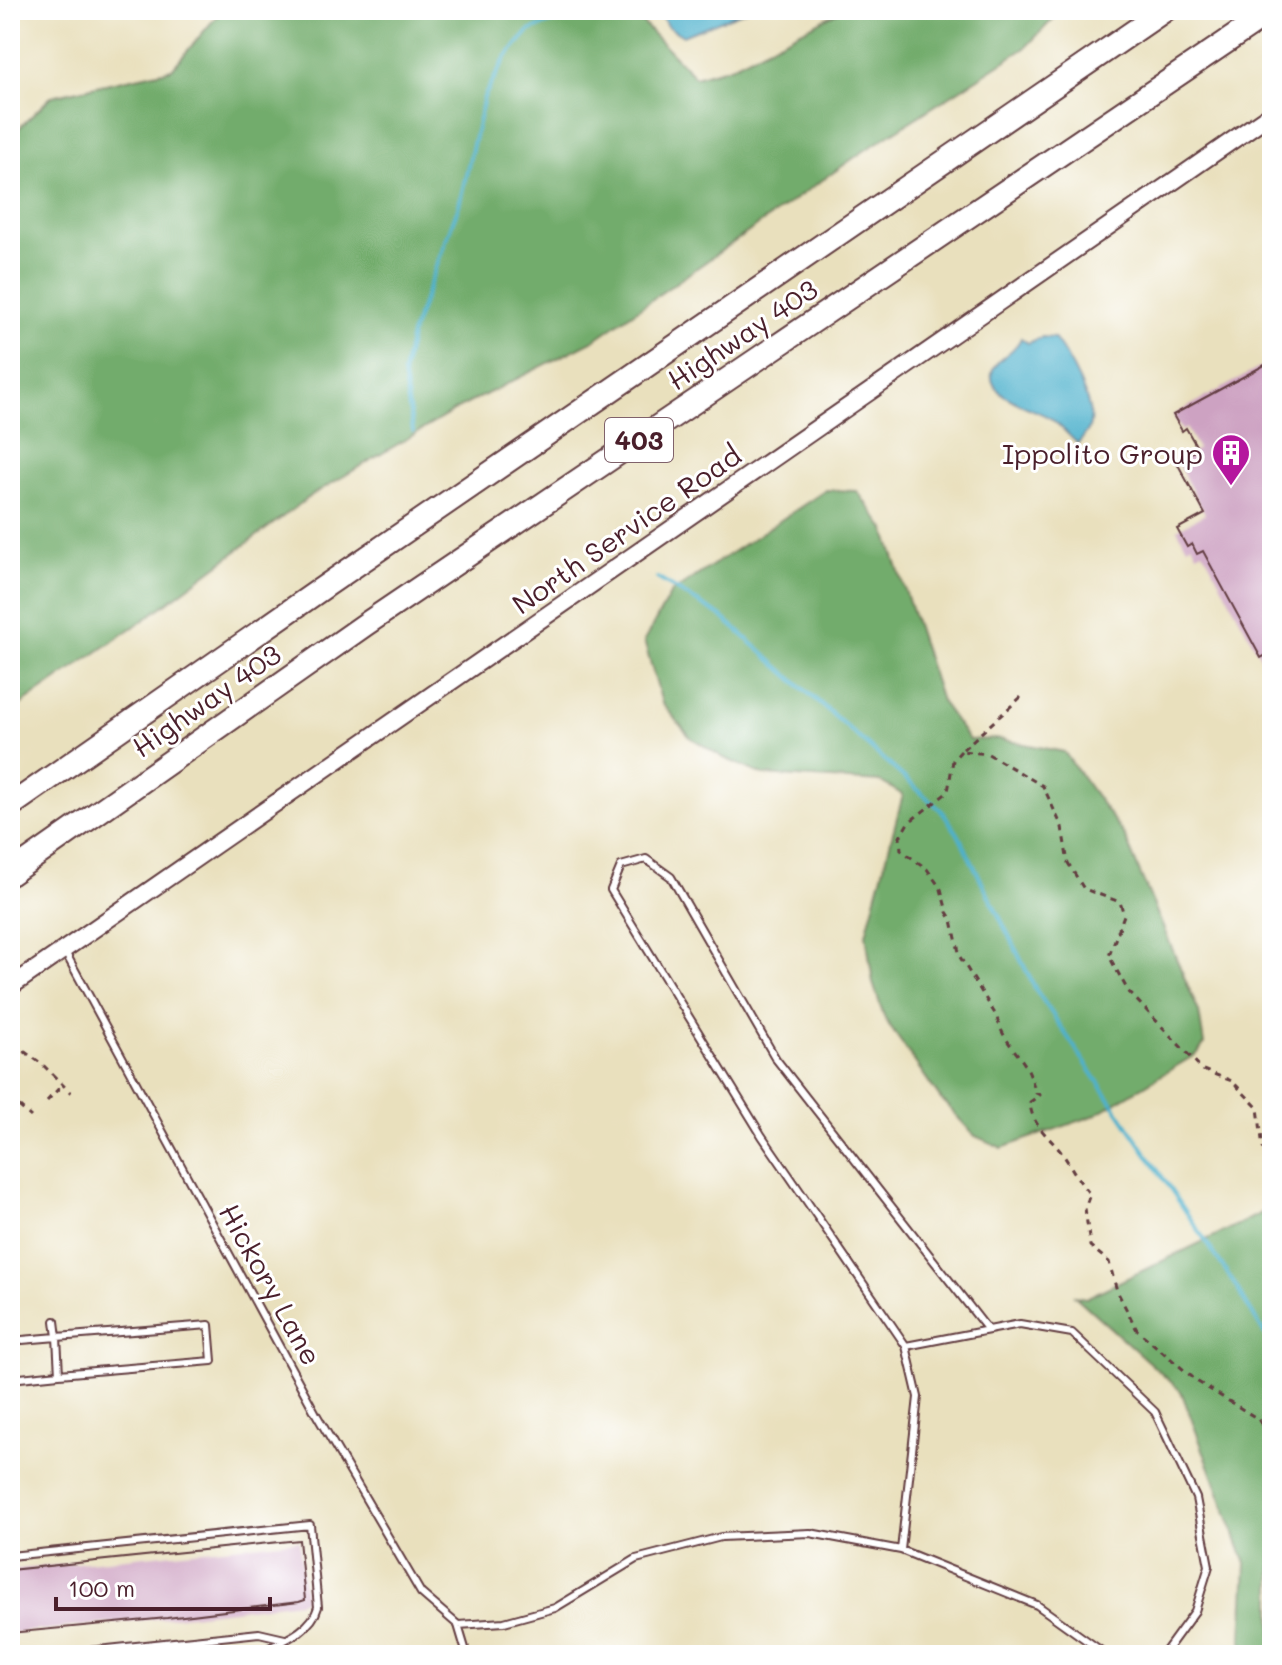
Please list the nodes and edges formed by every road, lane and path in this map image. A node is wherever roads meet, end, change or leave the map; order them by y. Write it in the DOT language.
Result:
graph roads {
  1 [pos="1151,10"];
  2 [pos="1165,10"];
  3 [pos="1272,11"];
  4 [pos="1097,56"];
  5 [pos="1272,113"];
  6 [pos="1021,697"];
  7 [pos="961,751"];
  8 [pos="10,806"];
  9 [pos="10,874"];
  10 [pos="64,949"];
  11 [pos="10,987"];
  12 [pos="10,1072"];
  13 [pos="63,1084"];
  14 [pos="71,1093"];
  15 [pos="10,1098"];
  16 [pos="47,1101"];
  17 [pos="31,1117"];
  18 [pos="1272,1157"];
  19 [pos="55,1321"];
  20 [pos="988,1330"];
  21 [pos="57,1337"];
  22 [pos="10,1341"];
  23 [pos="906,1346"];
  24 [pos="59,1374"];
  25 [pos="10,1379"];
  26 [pos="1272,1484"];
  27 [pos="901,1550"];
  28 [pos="10,1556"];
  29 [pos="458,1625"];
  30 [pos="285,1639"];
  31 [pos="51,1655"];
  32 [pos="255,1655"];
  33 [pos="467,1655"];
  34 [pos="1107,1655"];
  35 [pos="1163,1655"];
  1 -- 4 [label="highway"];
  2 -- 4 [label="highway, Highway 403 / 403"];
  3 -- 9 [label="highway, Highway 403 / 403"];
  4 -- 8 [label="highway, Highway 403 / 403"];
  5 -- 10 [label="street, North Service Road"];
  6 -- 7 [label="path"];
  7 -- 18 [label="path"];
  7 -- 26 [label="path"];
  10 -- 11 [label="street, North Service Road"];
  10 -- 29 [label="lane, Hickory Lane"];
  12 -- 13 [label="path"];
  13 -- 14 [label="path"];
  13 -- 16 [label="path"];
  15 -- 17 [label="path"];
  19 -- 21 [label="lane"];
  20 -- 23 [label="lane"];
  20 -- 23 [label="lane"];
  20 -- 35 [label="lane"];
  21 -- 22 [label="lane"];
  21 -- 24 [label="lane"];
  21 -- 24 [label="lane"];
  23 -- 27 [label="lane"];
  24 -- 25 [label="lane"];
  27 -- 29 [label="lane"];
  27 -- 34 [label="lane"];
  28 -- 30 [label="lane"];
  29 -- 33 [label="lane"];
  30 -- 31 [label="lane"];
  30 -- 32 [label="lane"];
}
